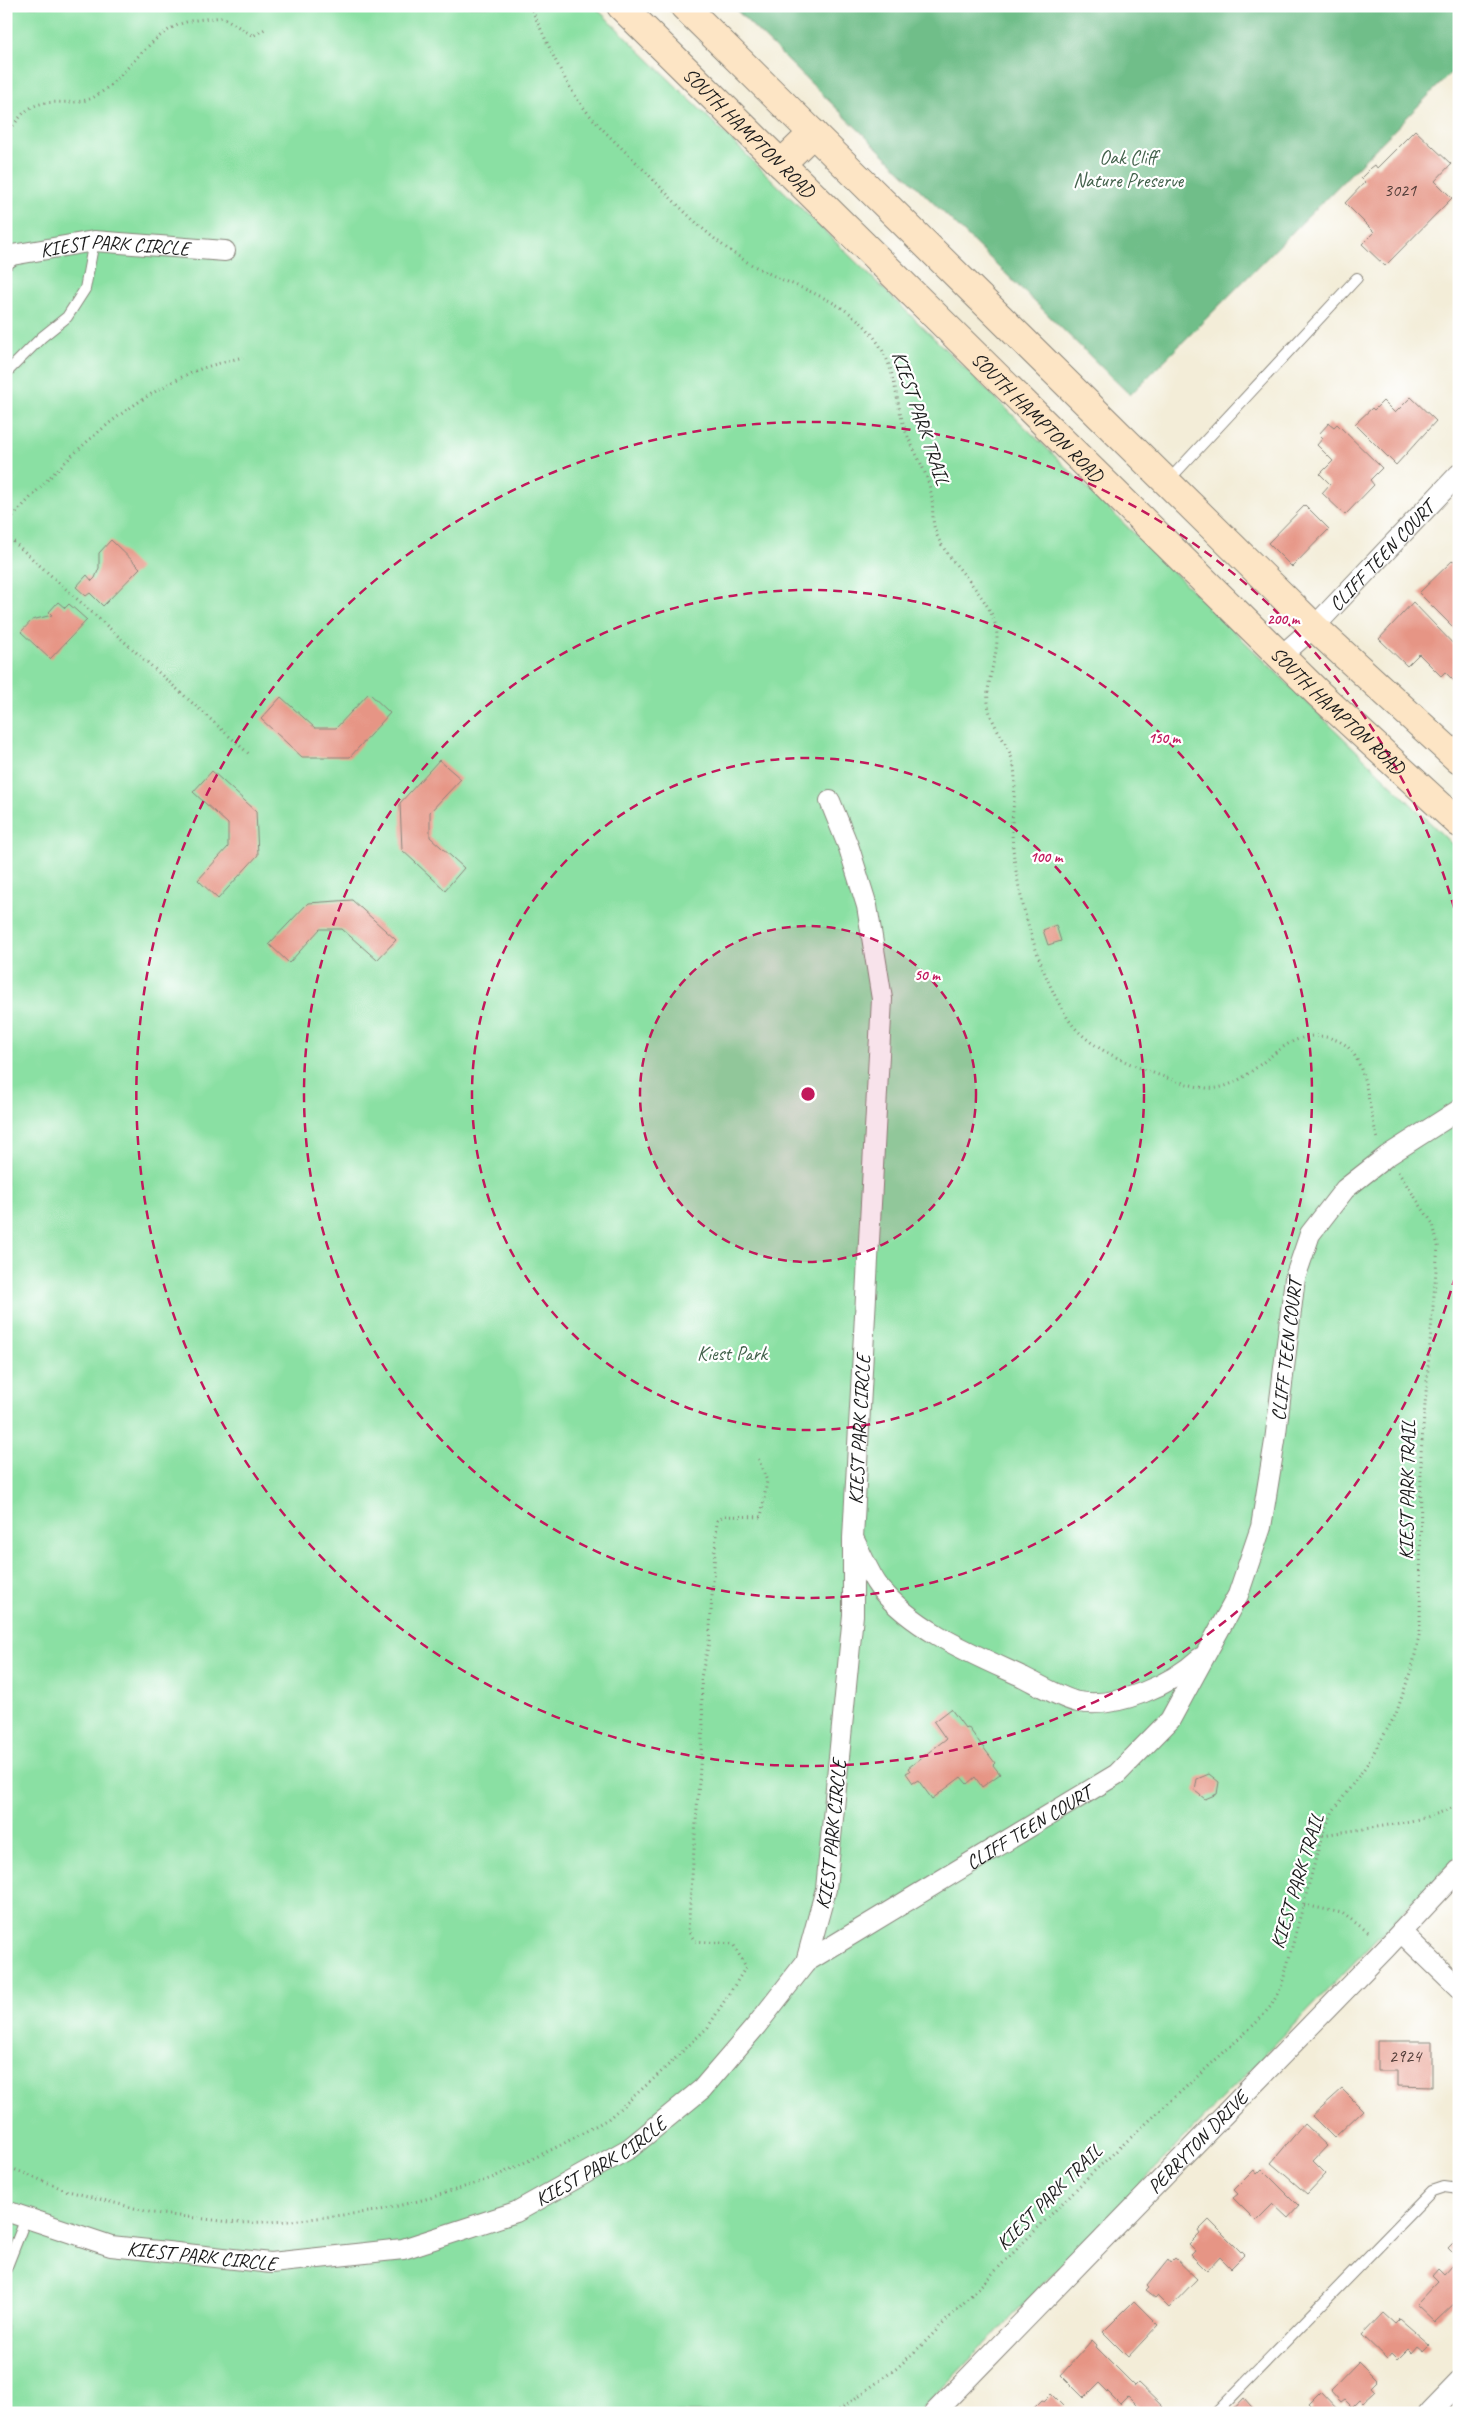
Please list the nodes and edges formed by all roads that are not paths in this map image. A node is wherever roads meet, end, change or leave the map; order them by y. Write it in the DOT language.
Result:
graph roads {
  1 [pos="622,6"];
  2 [pos="684,6"];
  3 [pos="813,133"];
  4 [pos="781,164"];
  5 [pos="94,241"];
  6 [pos="225,251"];
  7 [pos="8,255"];
  8 [pos="1358,278"];
  9 [pos="6,373"];
  10 [pos="1459,474"];
  11 [pos="1167,482"];
  12 [pos="1314,627"];
  13 [pos="1281,656"];
  14 [pos="1459,760"];
  15 [pos="830,801"];
  16 [pos="1459,823"];
  17 [pos="1459,1110"];
  18 [pos="853,1538"];
  19 [pos="1209,1650"];
  20 [pos="1459,1870"];
  21 [pos="1401,1932"];
  22 [pos="806,1962"];
  23 [pos="1459,1988"];
  24 [pos="1459,2189"];
  25 [pos="6,2211"];
  26 [pos="26,2218"];
  27 [pos="6,2270"];
  28 [pos="1459,2382"];
  29 [pos="934,2413"];
  30 [pos="1216,2413"];
  31 [pos="1429,2413"];
  1 -- 4 [label="main road, SOUTH HAMPTON ROAD"];
  2 -- 3 [label="main road"];
  3 -- 4 [label="main road"];
  3 -- 11 [label="main road"];
  4 -- 13 [label="main road, SOUTH HAMPTON ROAD"];
  5 -- 6 [label="street, KIEST PARK CIRCLE"];
  5 -- 7 [label="street, KIEST PARK CIRCLE"];
  5 -- 9 [label="lane"];
  8 -- 11 [label="lane"];
  10 -- 12 [label="street, CLIFF TEEN COURT"];
  11 -- 12 [label="main road"];
  12 -- 13 [label="street, CLIFF TEEN COURT"];
  12 -- 14 [label="main road"];
  13 -- 16 [label="main road, SOUTH HAMPTON ROAD"];
  15 -- 18 [label="street, KIEST PARK CIRCLE"];
  17 -- 19 [label="street, CLIFF TEEN COURT"];
  18 -- 19 [label="street, CLIFF TEEN COURT"];
  18 -- 22 [label="street, KIEST PARK CIRCLE"];
  19 -- 22 [label="street, CLIFF TEEN COURT"];
  20 -- 21 [label="street, PERRYTON DRIVE"];
  21 -- 23 [label="street"];
  21 -- 29 [label="street, PERRYTON DRIVE"];
  22 -- 26 [label="street, KIEST PARK CIRCLE"];
  24 -- 30 [label="lane"];
  25 -- 26 [label="street, KIEST PARK CIRCLE"];
  26 -- 27 [label="lane"];
  28 -- 31 [label="street"];
}
